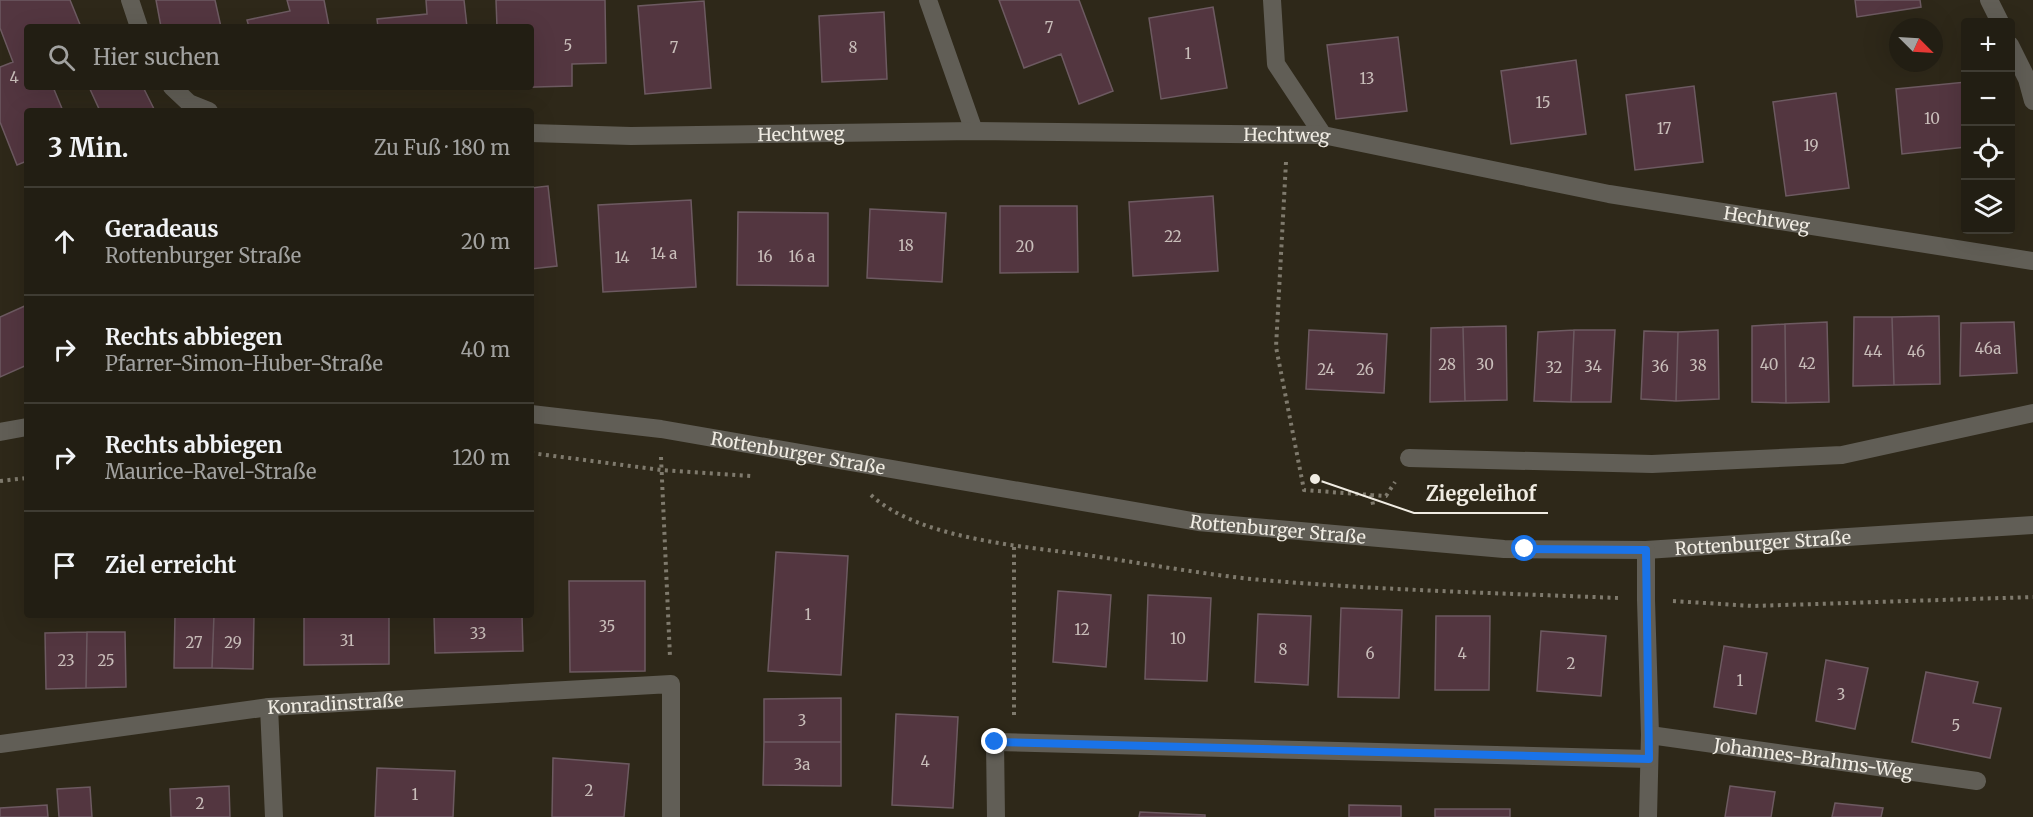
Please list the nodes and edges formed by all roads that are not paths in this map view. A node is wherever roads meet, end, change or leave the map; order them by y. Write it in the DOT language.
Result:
graph roads {
  1 [pos="130,0"];
  2 [pos="927,0"];
  3 [pos="1272,0"];
  4 [pos="1989,0"];
  5 [pos="1998,18"];
  6 [pos="138,24"];
  7 [pos="2015,56"];
  8 [pos="175,90"];
  9 [pos="2033,101"];
  10 [pos="202,108"];
  11 [pos="974,131"];
  12 [pos="534,133"];
  13 [pos="1323,135"];
  14 [pos="2033,261"];
  15 [pos="2033,413"];
  16 [pos="534,414"];
  17 [pos="24,428"];
  18 [pos="0,432"];
  19 [pos="1409,458"];
  20 [pos="2033,525"];
  21 [pos="1646,550"];
  22 [pos="269,707"];
  23 [pos="1650,735"];
  24 [pos="0,744"];
  25 [pos="1649,759"];
  26 [pos="1977,781"];
  27 [pos="274,817"];
  28 [pos="671,817"];
  29 [pos="996,817"];
  30 [pos="1648,817"];
  1 -- 6 [label="street"];
  2 -- 11 [label="street"];
  3 -- 13 [label="street"];
  4 -- 5 [label="street"];
  7 -- 9 [label="street"];
  8 -- 10 [label="street"];
  11 -- 12 [label="street, Hechtweg"];
  11 -- 13 [label="street, Hechtweg"];
  13 -- 14 [label="street, Hechtweg"];
  15 -- 19 [label="street"];
  16 -- 21 [label="street, Rottenburger Straße"];
  17 -- 18 [label="street"];
  20 -- 21 [label="street, Rottenburger Straße"];
  21 -- 23 [label="street"];
  22 -- 24 [label="street, Konradinstraße"];
  22 -- 27 [label="street"];
  22 -- 28 [label="street, Konradinstraße"];
  23 -- 25 [label="street"];
  23 -- 26 [label="street, Johannes-Brahms-Weg"];
  25 -- 29 [label="street"];
  25 -- 30 [label="street"];
}
